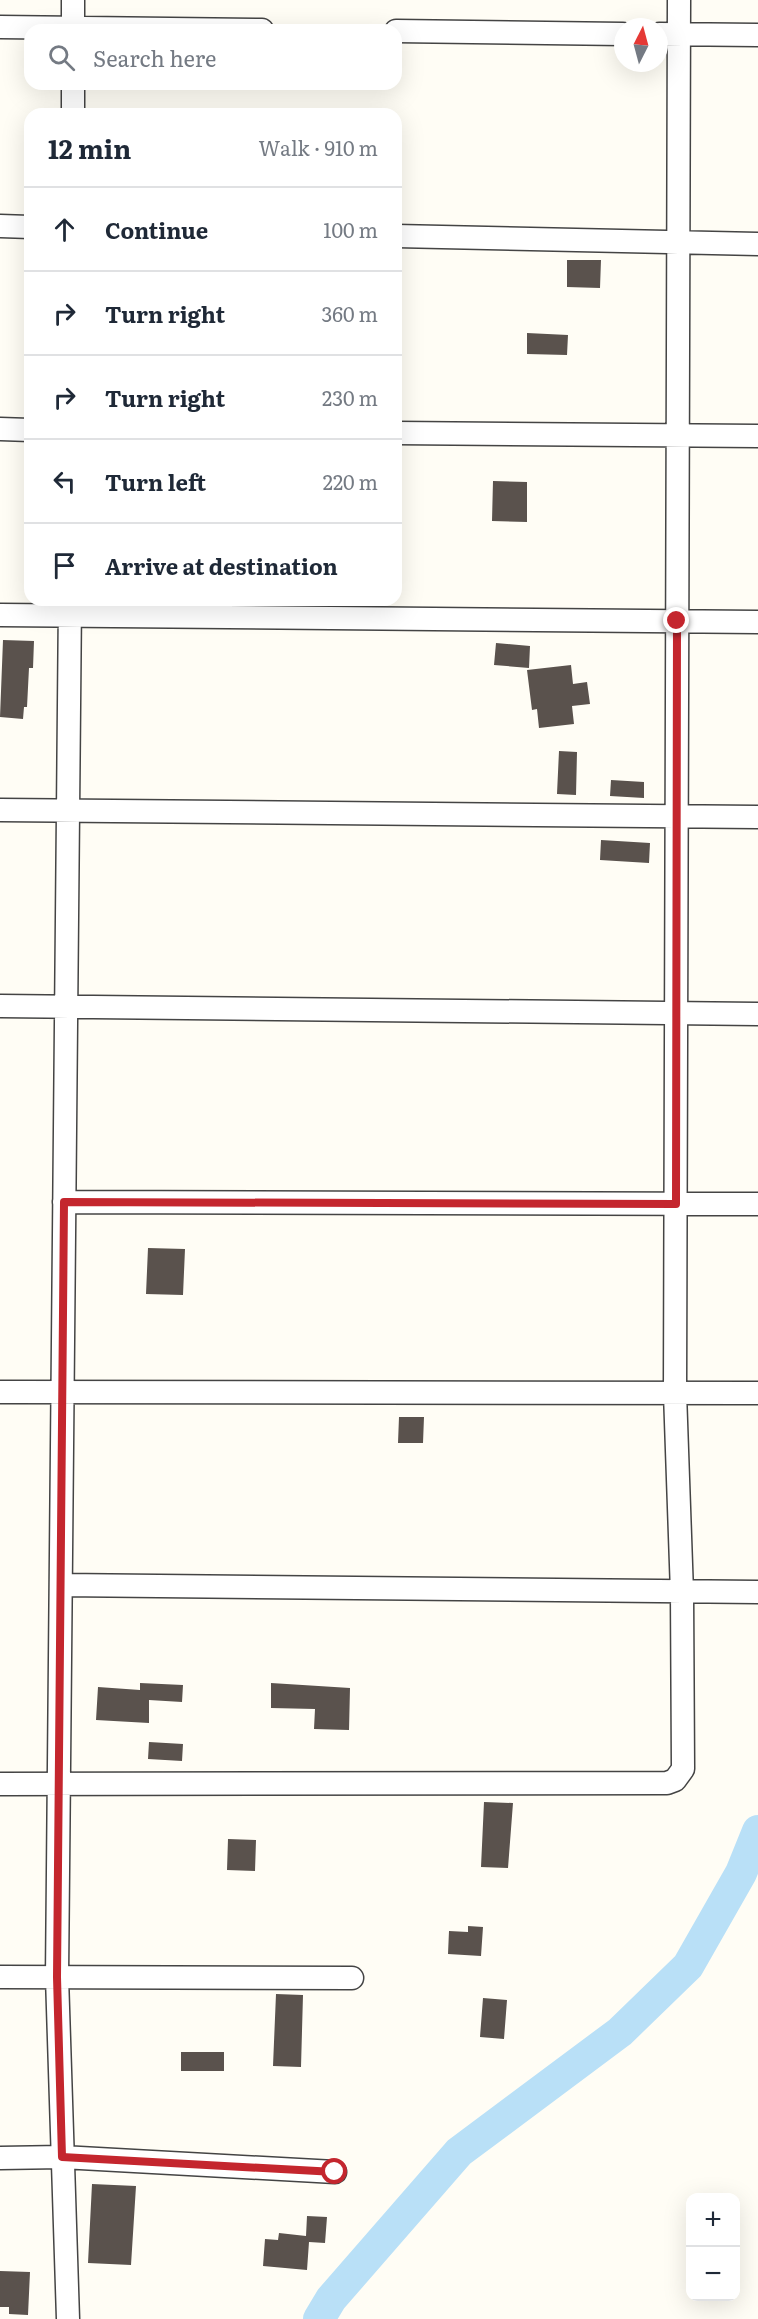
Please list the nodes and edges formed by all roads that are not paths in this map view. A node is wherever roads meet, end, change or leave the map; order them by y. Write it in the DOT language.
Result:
graph roads {
  1 [pos="74,0"];
  2 [pos="679,0"];
  3 [pos="73,24"];
  4 [pos="0,27"];
  5 [pos="24,28"];
  6 [pos="402,31"];
  7 [pos="614,34"];
  8 [pos="669,34"];
  9 [pos="758,35"];
  10 [pos="73,90"];
  11 [pos="73,108"];
  12 [pos="0,226"];
  13 [pos="24,227"];
  14 [pos="402,236"];
  15 [pos="678,242"];
  16 [pos="758,244"];
  17 [pos="0,429"];
  18 [pos="24,430"];
  19 [pos="402,433"];
  20 [pos="678,435"];
  21 [pos="758,436"];
  22 [pos="70,607"];
  23 [pos="0,615"];
  24 [pos="677,621"];
  25 [pos="758,622"];
  26 [pos="0,810"];
  27 [pos="68,810"];
  28 [pos="677,816"];
  29 [pos="758,817"];
  30 [pos="0,1006"];
  31 [pos="66,1007"];
  32 [pos="676,1013"];
  33 [pos="758,1014"];
  34 [pos="64,1202"];
  35 [pos="676,1204"];
  36 [pos="758,1204"];
  37 [pos="0,1392"];
  38 [pos="62,1392"];
  39 [pos="675,1393"];
  40 [pos="758,1393"];
  41 [pos="61,1585"];
  42 [pos="758,1592"];
  43 [pos="682,1593"];
  44 [pos="0,1784"];
  45 [pos="59,1784"];
  46 [pos="0,1977"];
  47 [pos="57,1977"];
  48 [pos="352,1978"];
  49 [pos="62,2157"];
  50 [pos="0,2158"];
  51 [pos="335,2172"];
  52 [pos="68,2319"];
  1 -- 3 [label="street"];
  2 -- 8 [label="street"];
  4 -- 5 [label="street"];
  6 -- 7 [label="street"];
  8 -- 9 [label="street"];
  8 -- 15 [label="street"];
  10 -- 11 [label="street"];
  12 -- 13 [label="street"];
  14 -- 15 [label="street"];
  15 -- 16 [label="street"];
  15 -- 20 [label="street"];
  17 -- 18 [label="street"];
  19 -- 20 [label="street"];
  20 -- 21 [label="street"];
  20 -- 24 [label="street"];
  22 -- 23 [label="street"];
  22 -- 24 [label="street"];
  22 -- 27 [label="street"];
  24 -- 25 [label="street"];
  24 -- 28 [label="street"];
  26 -- 27 [label="street"];
  27 -- 28 [label="street"];
  27 -- 31 [label="street"];
  28 -- 29 [label="street"];
  28 -- 32 [label="street"];
  30 -- 31 [label="street"];
  31 -- 32 [label="street"];
  31 -- 34 [label="street"];
  32 -- 33 [label="street"];
  32 -- 35 [label="street"];
  34 -- 35 [label="street"];
  34 -- 38 [label="street"];
  35 -- 36 [label="street"];
  35 -- 39 [label="street"];
  37 -- 38 [label="street"];
  38 -- 39 [label="street"];
  38 -- 41 [label="street"];
  39 -- 40 [label="street"];
  39 -- 43 [label="street"];
  41 -- 43 [label="street"];
  41 -- 45 [label="street"];
  42 -- 43 [label="street"];
  43 -- 45 [label="street"];
  44 -- 45 [label="street"];
  45 -- 47 [label="street"];
  46 -- 47 [label="street"];
  47 -- 48 [label="street"];
  47 -- 49 [label="street"];
  49 -- 50 [label="street"];
  49 -- 51 [label="street"];
  49 -- 52 [label="street"];
}
